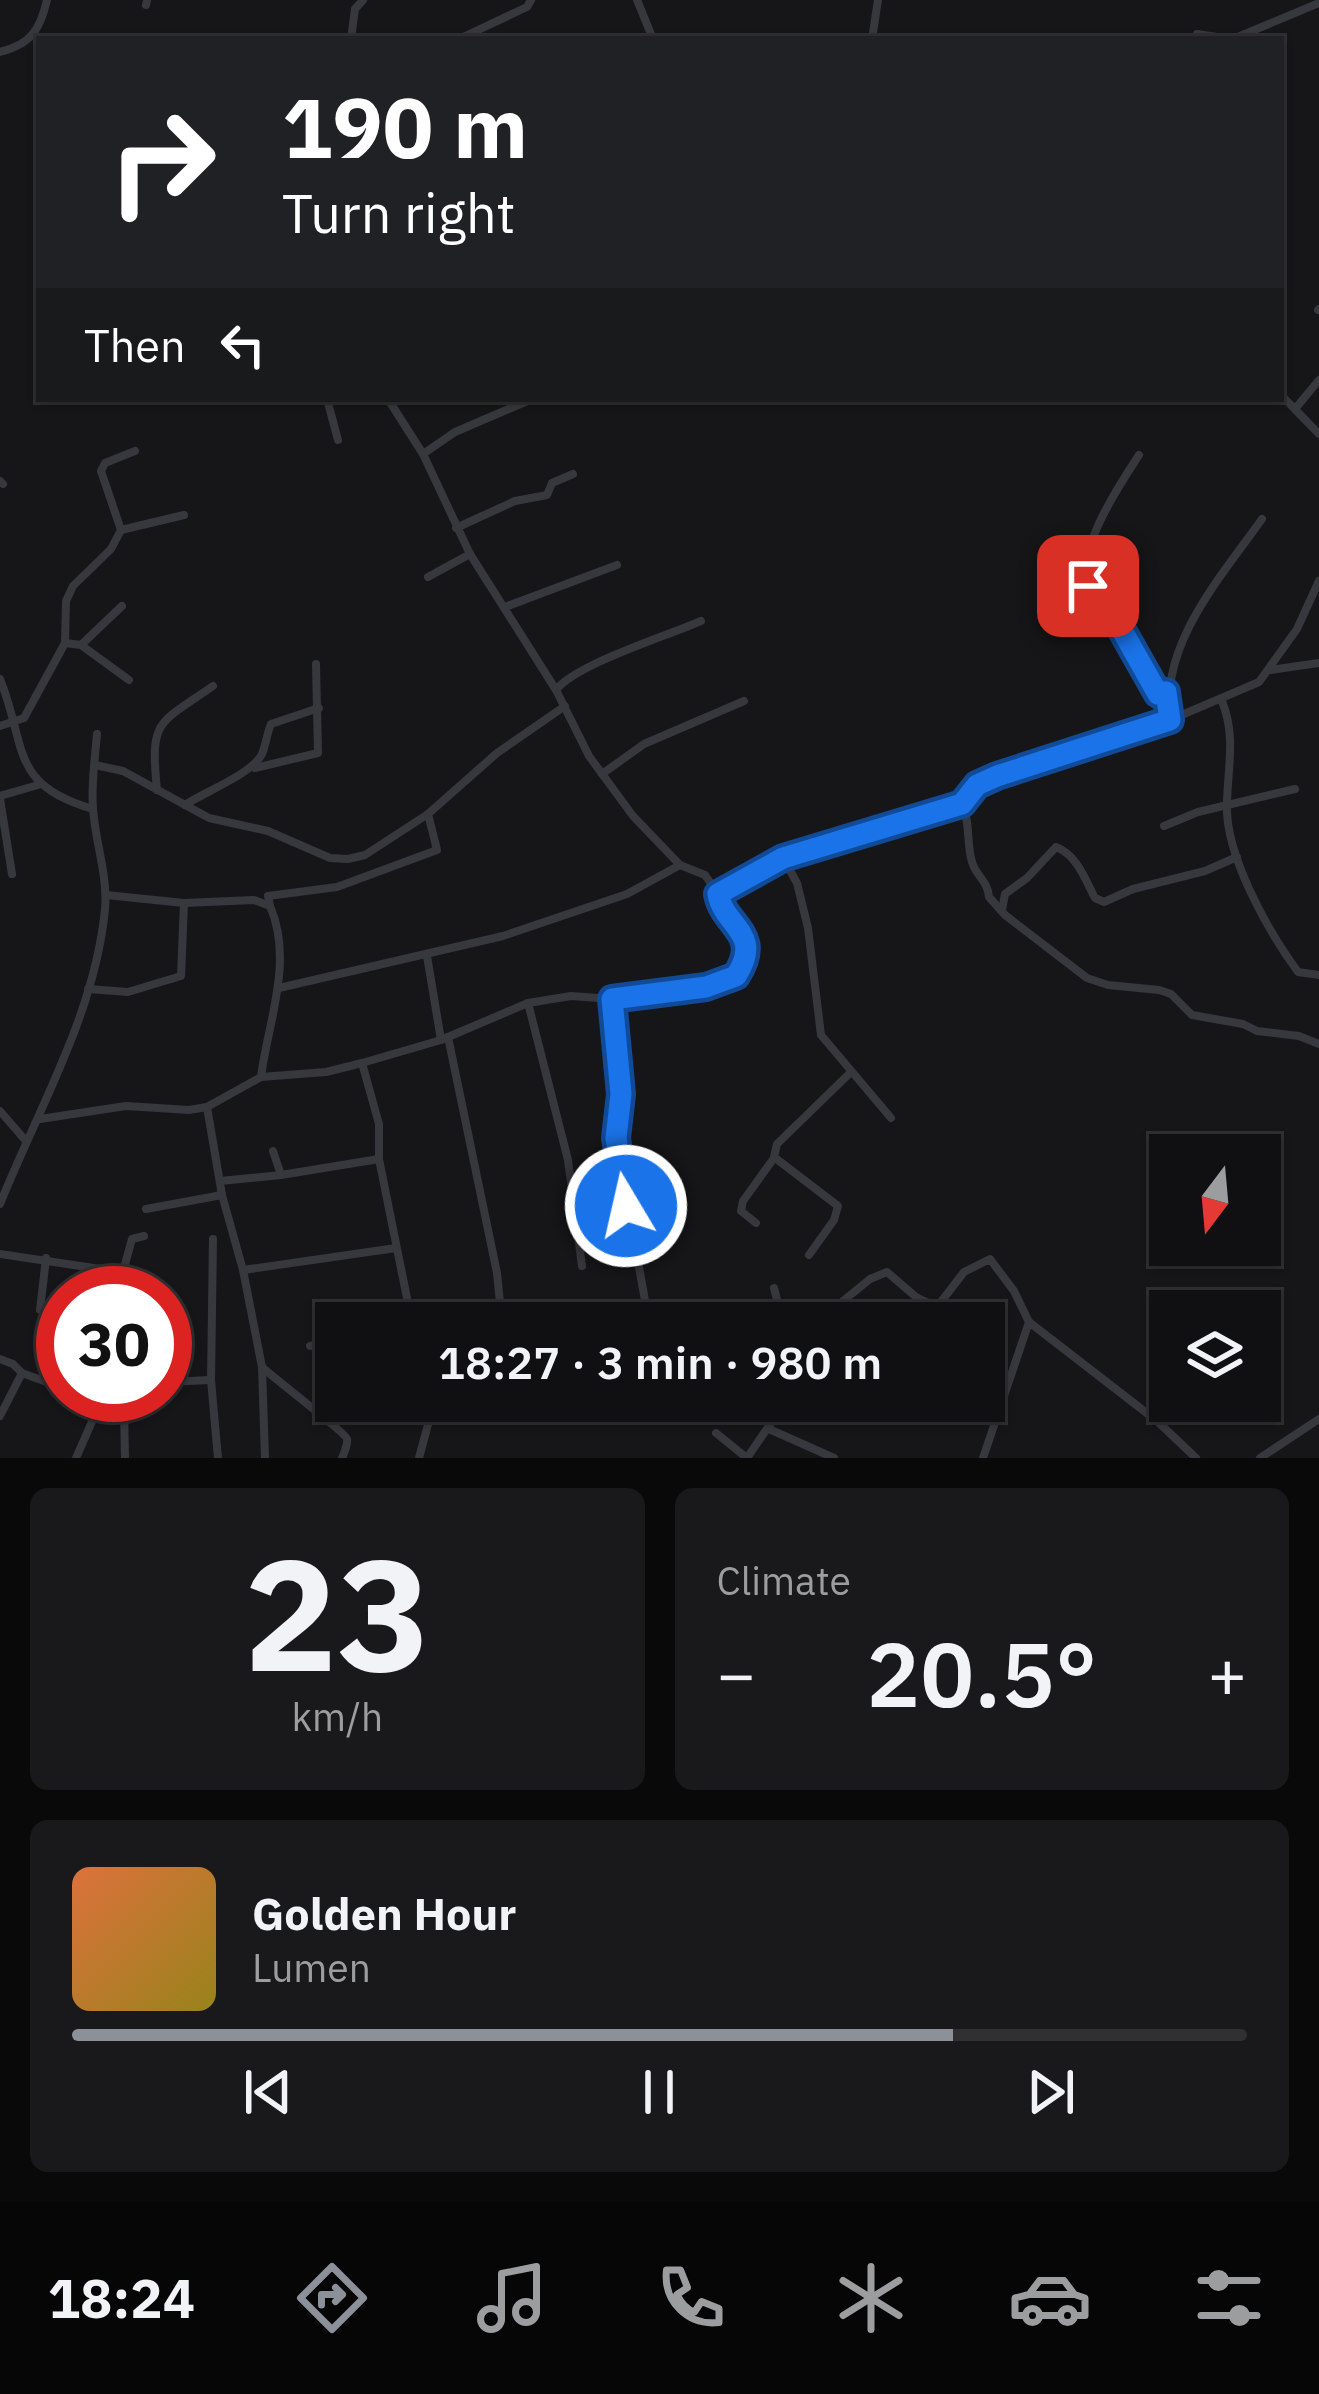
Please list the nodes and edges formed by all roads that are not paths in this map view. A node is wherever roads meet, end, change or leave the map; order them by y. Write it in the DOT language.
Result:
graph roads {
  1 [pos="47,0"];
  2 [pos="363,0"];
  3 [pos="531,0"];
  4 [pos="638,0"];
  5 [pos="878,0"];
  6 [pos="1319,3"];
  7 [pos="354,4"];
  8 [pos="1197,34"];
  9 [pos="351,36"];
  10 [pos="465,36"];
  11 [pos="651,36"];
  12 [pos="872,36"];
  13 [pos="1211,36"];
  14 [pos="1238,36"];
  15 [pos="0,52"];
  16 [pos="1319,380"];
  17 [pos="1284,398"];
  18 [pos="328,402"];
  19 [pos="390,402"];
  20 [pos="525,402"];
  21 [pos="1295,409"];
  22 [pos="1319,434"];
  23 [pos="338,440"];
  24 [pos="136,452"];
  25 [pos="424,454"];
  26 [pos="1139,455"];
  27 [pos="573,475"];
  28 [pos="184,515"];
  29 [pos="1262,519"];
  30 [pos="456,528"];
  31 [pos="122,530"];
  32 [pos="470,554"];
  33 [pos="617,566"];
  34 [pos="428,578"];
  35 [pos="1319,581"];
  36 [pos="122,606"];
  37 [pos="505,607"];
  38 [pos="701,621"];
  39 [pos="65,643"];
  40 [pos="81,645"];
  41 [pos="1319,663"];
  42 [pos="316,664"];
  43 [pos="1269,670"];
  44 [pos="0,679"];
  45 [pos="128,680"];
  46 [pos="213,686"];
  47 [pos="556,690"];
  48 [pos="1166,692"];
  49 [pos="744,701"];
  50 [pos="1222,701"];
  51 [pos="565,706"];
  52 [pos="320,708"];
  53 [pos="1170,720"];
  54 [pos="13,725"];
  55 [pos="0,726"];
  56 [pos="97,734"];
  57 [pos="94,765"];
  58 [pos="252,768"];
  59 [pos="602,774"];
  60 [pos="38,785"];
  61 [pos="1294,789"];
  62 [pos="157,790"];
  63 [pos="0,797"];
  64 [pos="962,804"];
  65 [pos="1226,804"];
  66 [pos="185,805"];
  67 [pos="93,809"];
  68 [pos="428,814"];
  69 [pos="1164,826"];
  70 [pos="1237,857"];
  71 [pos="783,858"];
  72 [pos="680,865"];
  73 [pos="12,874"];
  74 [pos="718,894"];
  75 [pos="106,895"];
  76 [pos="184,903"];
  77 [pos="270,906"];
  78 [pos="1001,911"];
  79 [pos="428,956"];
  80 [pos="1319,975"];
  81 [pos="279,988"];
  82 [pos="88,989"];
  83 [pos="612,999"];
  84 [pos="528,1003"];
  85 [pos="444,1038"];
  86 [pos="1319,1044"];
  87 [pos="362,1063"];
  88 [pos="851,1072"];
  89 [pos="261,1077"];
  90 [pos="207,1107"];
  91 [pos="0,1112"];
  92 [pos="891,1118"];
  93 [pos="40,1119"];
  94 [pos="4,1122"];
  95 [pos="26,1142"];
  96 [pos="273,1151"];
  97 [pos="774,1157"];
  98 [pos="379,1159"];
  99 [pos="281,1175"];
  100 [pos="220,1181"];
  101 [pos="222,1196"];
  102 [pos="0,1204"];
  103 [pos="146,1209"];
  104 [pos="756,1223"];
  105 [pos="144,1236"];
  106 [pos="213,1240"];
  107 [pos="396,1248"];
  108 [pos="0,1254"];
  109 [pos="809,1255"];
  110 [pos="46,1258"];
  111 [pos="45,1266"];
  112 [pos="87,1266"];
  113 [pos="125,1266"];
  114 [pos="582,1266"];
  115 [pos="242,1270"];
  116 [pos="774,1288"];
  117 [pos="408,1302"];
  118 [pos="499,1302"];
  119 [pos="645,1302"];
  120 [pos="778,1302"];
  121 [pos="845,1302"];
  122 [pos="928,1302"];
  123 [pos="940,1302"];
  124 [pos="1029,1322"];
  125 [pos="315,1344"];
  126 [pos="310,1346"];
  127 [pos="0,1359"];
  128 [pos="262,1367"];
  129 [pos="22,1373"];
  130 [pos="36,1378"];
  131 [pos="212,1380"];
  132 [pos="192,1381"];
  133 [pos="0,1416"];
  134 [pos="1319,1419"];
  135 [pos="92,1422"];
  136 [pos="124,1422"];
  137 [pos="429,1422"];
  138 [pos="773,1422"];
  139 [pos="769,1430"];
  140 [pos="716,1433"];
  141 [pos="76,1458"];
  142 [pos="125,1458"];
  143 [pos="218,1458"];
  144 [pos="266,1458"];
  145 [pos="342,1458"];
  146 [pos="419,1458"];
  147 [pos="747,1458"];
  148 [pos="834,1458"];
  149 [pos="983,1458"];
  150 [pos="1196,1458"];
  151 [pos="1260,1458"];
  1 -- 15 [label="street"];
  2 -- 7 [label="street"];
  3 -- 10 [label="street"];
  4 -- 11 [label="street"];
  5 -- 12 [label="street"];
  6 -- 14 [label="street"];
  7 -- 9 [label="street"];
  8 -- 13 [label="street"];
  16 -- 21 [label="street"];
  17 -- 21 [label="street"];
  18 -- 23 [label="street"];
  19 -- 25 [label="street"];
  20 -- 25 [label="street"];
  21 -- 22 [label="street"];
  24 -- 31 [label="street"];
  25 -- 30 [label="street"];
  26 -- 48 [label="street"];
  27 -- 30 [label="street"];
  28 -- 31 [label="street"];
  29 -- 48 [label="street"];
  30 -- 32 [label="street"];
  31 -- 39 [label="street"];
  32 -- 34 [label="street"];
  32 -- 37 [label="street"];
  33 -- 37 [label="street"];
  35 -- 43 [label="street"];
  36 -- 40 [label="street"];
  37 -- 47 [label="street"];
  38 -- 47 [label="street"];
  39 -- 40 [label="street"];
  39 -- 54 [label="street"];
  40 -- 45 [label="street"];
  41 -- 43 [label="street"];
  42 -- 52 [label="street"];
  43 -- 50 [label="street"];
  44 -- 54 [label="street"];
  46 -- 62 [label="street"];
  47 -- 51 [label="street"];
  48 -- 53 [label="street"];
  49 -- 59 [label="street"];
  50 -- 53 [label="street"];
  50 -- 65 [label="street"];
  51 -- 59 [label="street"];
  51 -- 68 [label="street"];
  52 -- 58 [label="street"];
  52 -- 58 [label="street"];
  53 -- 64 [label="street"];
  54 -- 55 [label="street"];
  54 -- 60 [label="street"];
  56 -- 57 [label="street"];
  57 -- 62 [label="street"];
  57 -- 67 [label="street"];
  58 -- 66 [label="street"];
  59 -- 72 [label="street"];
  60 -- 63 [label="street"];
  60 -- 67 [label="street"];
  61 -- 65 [label="street"];
  62 -- 66 [label="street"];
  63 -- 73 [label="street"];
  64 -- 71 [label="street"];
  64 -- 78 [label="street"];
  65 -- 69 [label="street"];
  65 -- 70 [label="street"];
  66 -- 68 [label="street"];
  67 -- 75 [label="street"];
  68 -- 77 [label="street"];
  70 -- 78 [label="street"];
  70 -- 80 [label="street"];
  71 -- 74 [label="street"];
  71 -- 88 [label="street"];
  72 -- 74 [label="street"];
  72 -- 79 [label="street"];
  74 -- 83 [label="street"];
  75 -- 76 [label="street"];
  75 -- 82 [label="street"];
  76 -- 77 [label="street"];
  76 -- 82 [label="street"];
  77 -- 81 [label="street"];
  78 -- 86 [label="street"];
  79 -- 81 [label="street"];
  79 -- 85 [label="street"];
  81 -- 89 [label="street"];
  82 -- 93 [label="street"];
  83 -- 84 [label="street"];
  83 -- 119 [label="street"];
  84 -- 85 [label="street"];
  84 -- 114 [label="street"];
  85 -- 87 [label="street"];
  85 -- 118 [label="street"];
  87 -- 89 [label="street"];
  87 -- 98 [label="street"];
  88 -- 92 [label="street"];
  88 -- 97 [label="street"];
  89 -- 90 [label="street"];
  90 -- 93 [label="street"];
  90 -- 100 [label="street"];
  91 -- 94 [label="street"];
  93 -- 95 [label="street"];
  94 -- 95 [label="street"];
  95 -- 102 [label="street"];
  96 -- 99 [label="street"];
  97 -- 104 [label="street"];
  97 -- 109 [label="street"];
  98 -- 99 [label="street"];
  98 -- 107 [label="street"];
  99 -- 100 [label="street"];
  100 -- 101 [label="street"];
  101 -- 103 [label="street"];
  101 -- 115 [label="street"];
  105 -- 113 [label="street"];
  106 -- 131 [label="street"];
  107 -- 115 [label="street"];
  107 -- 117 [label="street"];
  108 -- 110 [label="street"];
  110 -- 111 [label="street"];
  110 -- 112 [label="street"];
  115 -- 128 [label="street"];
  116 -- 120 [label="street"];
  121 -- 122 [label="street"];
  123 -- 124 [label="street"];
  124 -- 149 [label="street"];
  124 -- 150 [label="street"];
  125 -- 126 [label="street"];
  127 -- 129 [label="street"];
  128 -- 144 [label="street"];
  128 -- 145 [label="street"];
  129 -- 130 [label="street"];
  129 -- 133 [label="street"];
  131 -- 132 [label="street"];
  131 -- 143 [label="street"];
  134 -- 151 [label="street"];
  135 -- 141 [label="street"];
  136 -- 142 [label="street"];
  137 -- 146 [label="street"];
  138 -- 139 [label="street"];
  139 -- 147 [label="street"];
  139 -- 148 [label="street"];
  140 -- 147 [label="street"];
}
